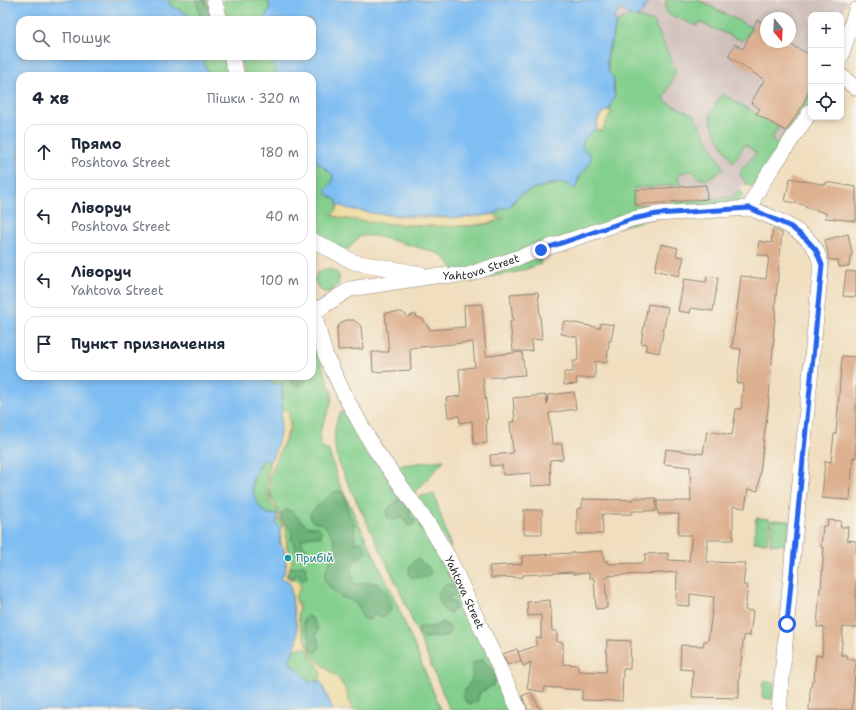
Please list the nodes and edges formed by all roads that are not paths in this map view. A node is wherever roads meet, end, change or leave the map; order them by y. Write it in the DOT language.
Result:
graph roads {
  1 [pos="214,0"];
  2 [pos="856,10"];
  3 [pos="219,16"];
  4 [pos="844,48"];
  5 [pos="232,60"];
  6 [pos="236,72"];
  7 [pos="844,78"];
  8 [pos="856,88"];
  9 [pos="808,114"];
  10 [pos="750,208"];
  11 [pos="316,242"];
  12 [pos="434,276"];
  13 [pos="316,307"];
  14 [pos="316,320"];
  15 [pos="519,710"];
  16 [pos="780,710"];
  1 -- 3 [label="street"];
  2 -- 4 [label="street"];
  5 -- 6 [label="street"];
  7 -- 8 [label="street"];
  9 -- 10 [label="street"];
  10 -- 12 [label="street, Yahtova Street"];
  10 -- 16 [label="street"];
  11 -- 12 [label="street"];
  12 -- 13 [label="street, Yahtova Street"];
  14 -- 15 [label="street, Yahtova Street"];
}
